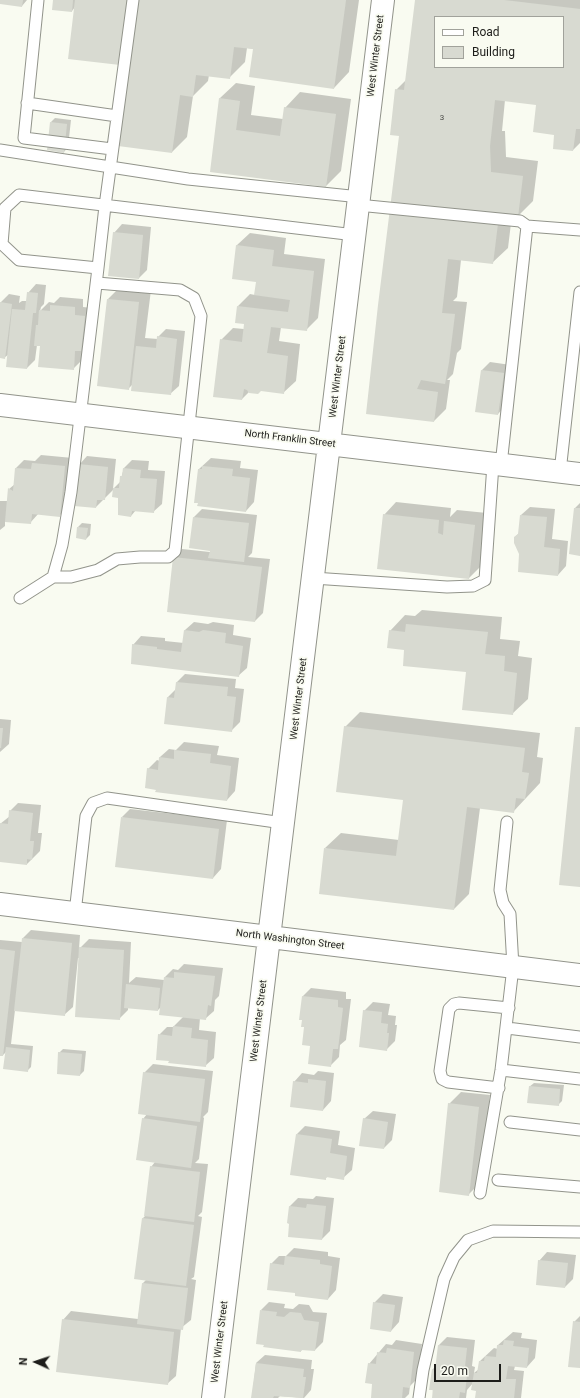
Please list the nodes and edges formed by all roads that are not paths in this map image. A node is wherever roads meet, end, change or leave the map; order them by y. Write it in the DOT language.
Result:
graph roads {
  1 [pos="38,0"];
  2 [pos="133,0"];
  3 [pos="383,0"];
  4 [pos="28,103"];
  5 [pos="117,116"];
  6 [pos="112,149"];
  7 [pos="0,150"];
  8 [pos="110,167"];
  9 [pos="359,201"];
  10 [pos="105,206"];
  11 [pos="526,226"];
  12 [pos="580,230"];
  13 [pos="355,235"];
  14 [pos="98,268"];
  15 [pos="96,283"];
  16 [pos="580,292"];
  17 [pos="578,332"];
  18 [pos="0,405"];
  19 [pos="81,414"];
  20 [pos="189,427"];
  21 [pos="330,444"];
  22 [pos="497,464"];
  23 [pos="570,473"];
  24 [pos="53,577"];
  25 [pos="314,578"];
  26 [pos="20,598"];
  27 [pos="507,822"];
  28 [pos="283,823"];
  29 [pos="0,904"];
  30 [pos="75,913"];
  31 [pos="269,938"];
  32 [pos="513,967"];
  33 [pos="580,975"];
  34 [pos="509,1008"];
  35 [pos="506,1028"];
  36 [pos="580,1036"];
  37 [pos="501,1070"];
  38 [pos="580,1079"];
  39 [pos="499,1088"];
  40 [pos="510,1122"];
  41 [pos="580,1130"];
  42 [pos="498,1180"];
  43 [pos="580,1187"];
  44 [pos="480,1193"];
  45 [pos="580,1232"];
  46 [pos="213,1398"];
  47 [pos="419,1398"];
  1 -- 4 [label="lane"];
  2 -- 5 [label="lane"];
  3 -- 9 [label="street, West Winter Street"];
  4 -- 5 [label="lane"];
  4 -- 6 [label="lane"];
  5 -- 6 [label="lane"];
  6 -- 8 [label="lane"];
  7 -- 8 [label="lane"];
  8 -- 9 [label="lane"];
  8 -- 10 [label="lane"];
  9 -- 11 [label="lane"];
  9 -- 13 [label="street, West Winter Street"];
  10 -- 13 [label="lane"];
  10 -- 14 [label="lane"];
  10 -- 14 [label="lane"];
  11 -- 12 [label="lane"];
  11 -- 22 [label="lane"];
  13 -- 21 [label="street, West Winter Street"];
  14 -- 15 [label="lane"];
  15 -- 19 [label="lane"];
  15 -- 20 [label="lane"];
  16 -- 17 [label="lane"];
  17 -- 23 [label="lane"];
  18 -- 19 [label="street, North Franklin Street"];
  19 -- 20 [label="street, North Franklin Street"];
  19 -- 24 [label="lane"];
  20 -- 21 [label="street, North Franklin Street"];
  20 -- 24 [label="lane"];
  21 -- 22 [label="street, North Franklin Street"];
  21 -- 25 [label="street, West Winter Street"];
  22 -- 23 [label="street, North Franklin Street"];
  22 -- 25 [label="lane"];
  24 -- 26 [label="lane"];
  25 -- 28 [label="street, West Winter Street"];
  27 -- 32 [label="lane"];
  28 -- 30 [label="lane"];
  28 -- 31 [label="street, West Winter Street"];
  29 -- 30 [label="street, North Washington Street"];
  30 -- 31 [label="street, North Washington Street"];
  31 -- 32 [label="street, North Washington Street"];
  31 -- 46 [label="street, West Winter Street"];
  32 -- 33 [label="street, North Washington Street"];
  32 -- 34 [label="lane"];
  34 -- 35 [label="lane"];
  34 -- 39 [label="lane"];
  35 -- 36 [label="lane"];
  35 -- 37 [label="lane"];
  37 -- 38 [label="lane"];
  37 -- 39 [label="lane"];
  39 -- 44 [label="lane"];
  40 -- 41 [label="lane"];
  42 -- 43 [label="lane"];
  45 -- 47 [label="lane"];
}
